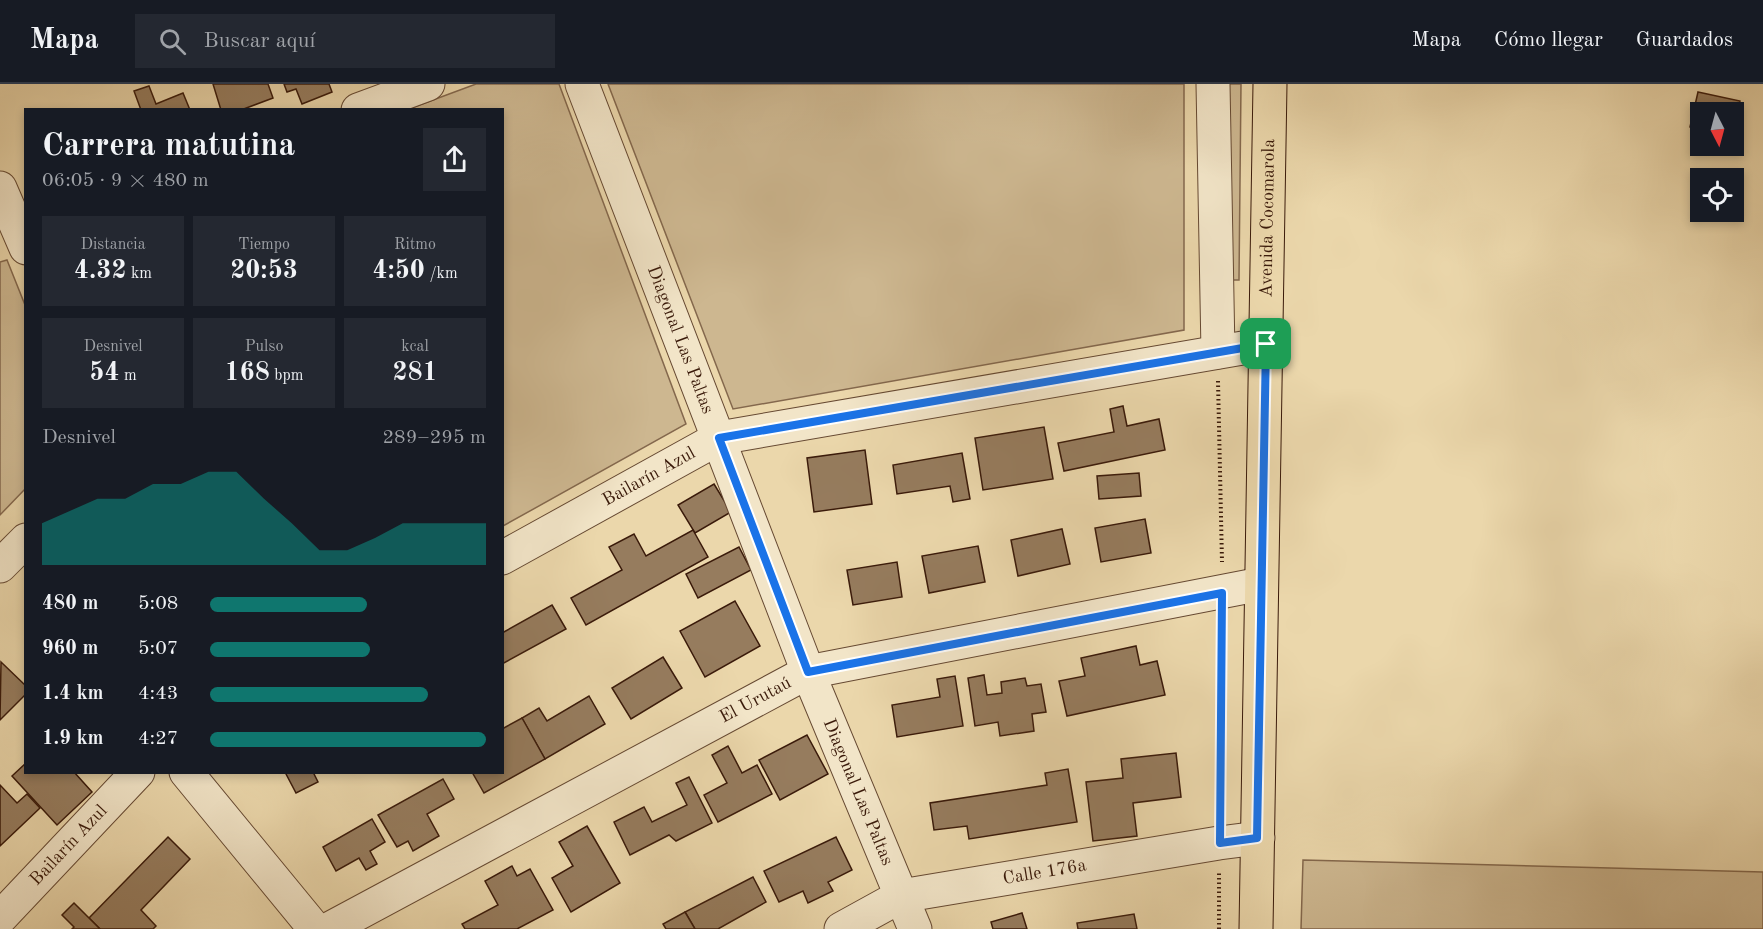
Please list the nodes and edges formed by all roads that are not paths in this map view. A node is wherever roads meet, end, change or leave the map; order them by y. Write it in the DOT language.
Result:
graph roads {
  1 [pos="428,84"];
  2 [pos="582,84"];
  3 [pos="1214,84"];
  4 [pos="1270,84"];
  5 [pos="363,108"];
  6 [pos="0,188"];
  7 [pos="17,238"];
  8 [pos="1266,344"];
  9 [pos="1218,352"];
  10 [pos="719,438"];
  11 [pos="24,542"];
  12 [pos="504,557"];
  13 [pos="0,566"];
  14 [pos="1261,584"];
  15 [pos="808,672"];
  16 [pos="136,774"];
  17 [pos="188,774"];
  18 [pos="1257,838"];
  19 [pos="901,896"];
  20 [pos="0,918"];
  21 [pos="315,929"];
  22 [pos="329,929"];
  23 [pos="841,929"];
  24 [pos="915,929"];
  25 [pos="1256,929"];
  1 -- 5 [label="street"];
  2 -- 10 [label="street, Diagonal Las Paltas"];
  3 -- 9 [label="street"];
  4 -- 8 [label="main road, Avenida Cocomarola"];
  6 -- 7 [label="street"];
  8 -- 9 [label="street, Bailarín Azul"];
  8 -- 14 [label="main road, Avenida Cocomarola"];
  9 -- 10 [label="street, Bailarín Azul"];
  10 -- 12 [label="street, Bailarín Azul"];
  10 -- 15 [label="street, Diagonal Las Paltas"];
  11 -- 13 [label="street"];
  14 -- 15 [label="street, El Urutaú"];
  14 -- 18 [label="main road, Avenida Cocomarola"];
  15 -- 19 [label="street, Diagonal Las Paltas"];
  15 -- 22 [label="street, El Urutaú"];
  16 -- 20 [label="street, Bailarín Azul"];
  17 -- 21 [label="street"];
  18 -- 19 [label="street, Calle 176a"];
  18 -- 25 [label="main road, Avenida Cocomarola"];
  19 -- 23 [label="street, Calle 176a"];
  19 -- 24 [label="street, Diagonal Las Paltas"];
}
